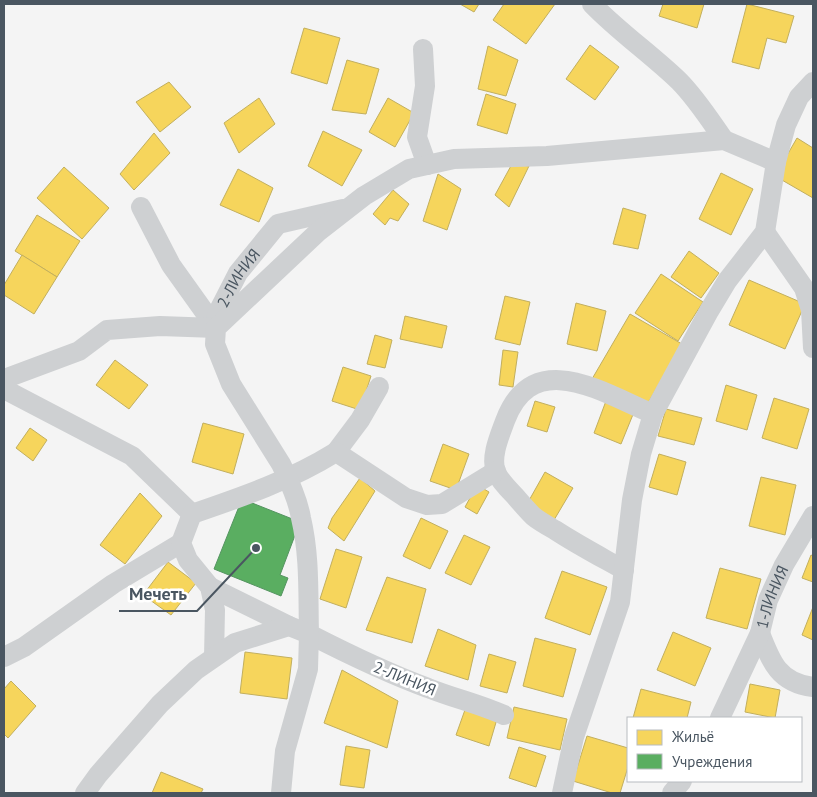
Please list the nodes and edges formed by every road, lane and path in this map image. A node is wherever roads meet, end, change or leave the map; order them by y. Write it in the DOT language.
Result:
graph roads {
  1 [pos="592,4"];
  2 [pos="423,49"];
  3 [pos="813,82"];
  4 [pos="724,140"];
  5 [pos="776,162"];
  6 [pos="428,165"];
  7 [pos="141,207"];
  8 [pos="349,208"];
  9 [pos="765,232"];
  10 [pos="216,328"];
  11 [pos="813,348"];
  12 [pos="4,379"];
  13 [pos="379,387"];
  14 [pos="4,389"];
  15 [pos="653,414"];
  16 [pos="336,452"];
  17 [pos="496,471"];
  18 [pos="288,477"];
  19 [pos="192,514"];
  20 [pos="813,516"];
  21 [pos="181,543"];
  22 [pos="624,570"];
  23 [pos="210,587"];
  24 [pos="289,626"];
  25 [pos="760,633"];
  26 [pos="309,634"];
  27 [pos="4,657"];
  28 [pos="214,657"];
  29 [pos="813,688"];
  30 [pos="504,715"];
  31 [pos="720,717"];
  32 [pos="681,782"];
  33 [pos="85,793"];
  34 [pos="282,793"];
  35 [pos="562,793"];
  36 [pos="672,793"];
  1 -- 4 [label="street"];
  2 -- 6 [label="street"];
  3 -- 5 [label="street"];
  4 -- 5 [label="street"];
  4 -- 6 [label="street"];
  5 -- 9 [label="street"];
  6 -- 8 [label="street"];
  7 -- 10 [label="street, 2-ЛИНИЯ"];
  8 -- 10 [label="street"];
  8 -- 10 [label="street, 2-ЛИНИЯ"];
  9 -- 11 [label="street"];
  9 -- 15 [label="street"];
  10 -- 12 [label="street"];
  10 -- 18 [label="street"];
  13 -- 16 [label="street"];
  14 -- 19 [label="street"];
  15 -- 17 [label="street"];
  15 -- 22 [label="street"];
  16 -- 17 [label="street"];
  16 -- 18 [label="street"];
  17 -- 22 [label="street"];
  18 -- 19 [label="street"];
  18 -- 26 [label="street"];
  19 -- 21 [label="street"];
  20 -- 25 [label="street, 1-ЛИНИЯ"];
  21 -- 23 [label="street"];
  21 -- 27 [label="street"];
  22 -- 35 [label="street"];
  23 -- 24 [label="street, 2-ЛИНИЯ"];
  23 -- 28 [label="street"];
  24 -- 26 [label="street, 2-ЛИНИЯ"];
  24 -- 28 [label="street"];
  25 -- 29 [label="street, 1-ЛИНИЯ"];
  25 -- 31 [label="street"];
  26 -- 30 [label="street, 2-ЛИНИЯ"];
  26 -- 34 [label="street"];
  28 -- 33 [label="street"];
  32 -- 36 [label="street"];
}
